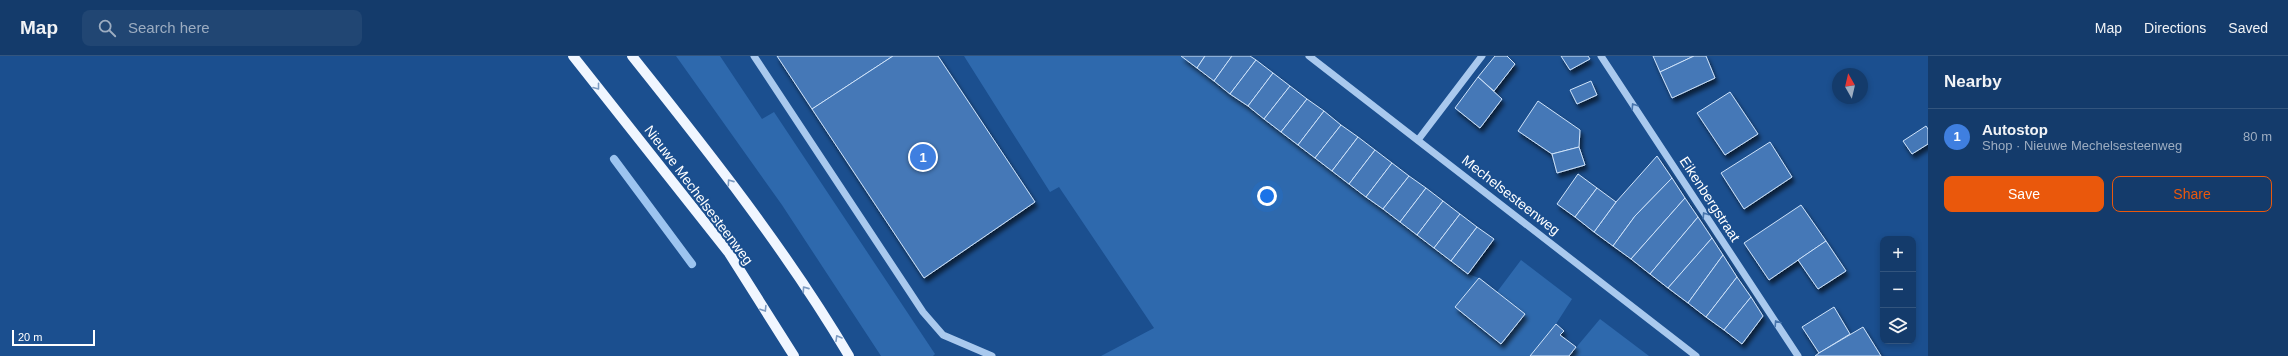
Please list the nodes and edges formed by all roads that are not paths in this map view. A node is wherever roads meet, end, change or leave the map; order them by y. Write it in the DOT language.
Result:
graph roads {
  1 [pos="573,56"];
  2 [pos="632,56"];
  3 [pos="754,56"];
  4 [pos="1309,56"];
  5 [pos="1482,56"];
  6 [pos="1601,56"];
  7 [pos="1418,140"];
  8 [pos="794,356"];
  9 [pos="849,356"];
  10 [pos="992,356"];
  11 [pos="1696,356"];
  12 [pos="1798,356"];
  1 -- 8 [label="main road, Nieuwe Mechelsesteenweg, one-way"];
  9 -- 2 [label="main road, one-way"];
  3 -- 10 [label="street"];
  4 -- 7 [label="street, Mechelsesteenweg"];
  5 -- 7 [label="street"];
  12 -- 6 [label="street, Eikenbergstraat, one-way"];
  7 -- 11 [label="street, Mechelsesteenweg"];
}
